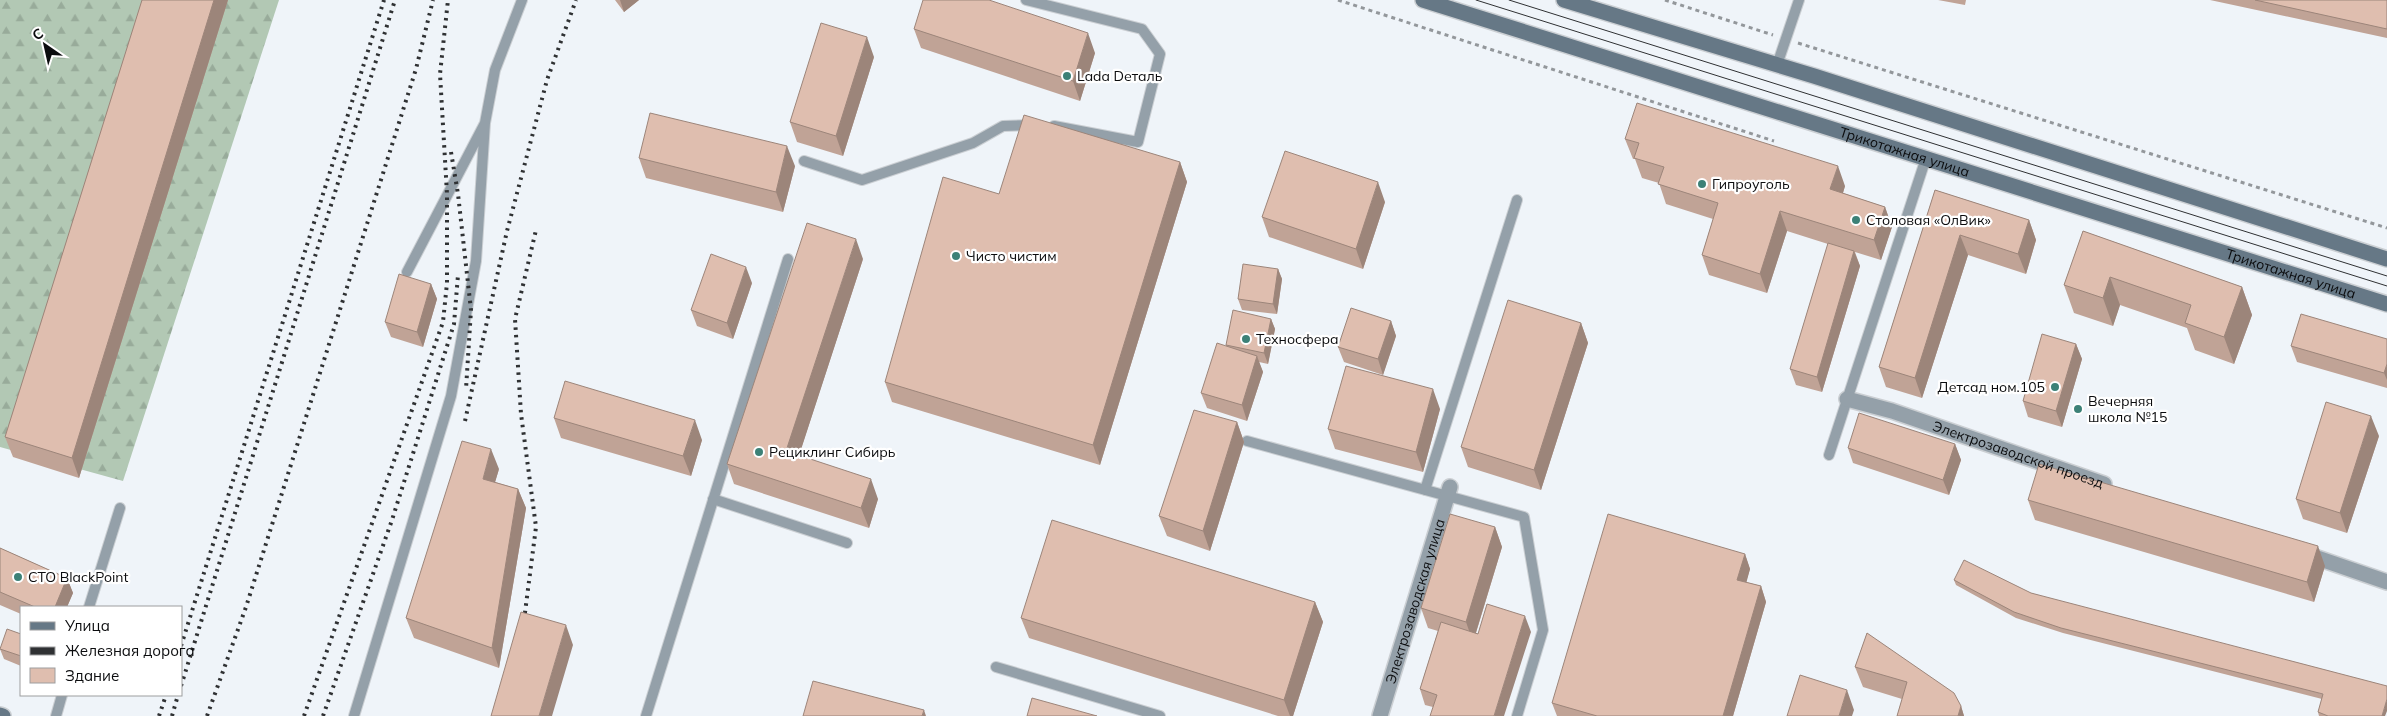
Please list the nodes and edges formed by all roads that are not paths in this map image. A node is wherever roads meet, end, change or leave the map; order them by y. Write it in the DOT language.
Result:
graph roads {
  1 [pos="522,0"];
  2 [pos="1026,0"];
  3 [pos="1423,0"];
  4 [pos="1564,0"];
  5 [pos="1799,0"];
  6 [pos="1777,65"];
  7 [pos="485,123"];
  8 [pos="1926,158"];
  9 [pos="804,161"];
  10 [pos="1517,200"];
  11 [pos="2387,258"];
  12 [pos="788,259"];
  13 [pos="406,272"];
  14 [pos="2387,304"];
  15 [pos="1847,399"];
  16 [pos="1247,441"];
  17 [pos="1829,456"];
  18 [pos="2116,488"];
  19 [pos="1425,490"];
  20 [pos="1448,492"];
  21 [pos="713,500"];
  22 [pos="120,508"];
  23 [pos="848,543"];
  24 [pos="2284,546"];
  25 [pos="2387,582"];
  26 [pos="89,606"];
  27 [pos="996,667"];
  28 [pos="62,696"];
  29 [pos="56,716"];
  30 [pos="354,716"];
  31 [pos="646,716"];
  32 [pos="1160,716"];
  33 [pos="1380,716"];
  34 [pos="1517,716"];
  1 -- 7 [label="lane"];
  2 -- 9 [label="lane"];
  3 -- 8 [label="main road, Трикотажная улица"];
  4 -- 6 [label="main road"];
  5 -- 6 [label="lane"];
  6 -- 11 [label="main road"];
  7 -- 13 [label="lane"];
  7 -- 30 [label="lane"];
  8 -- 14 [label="main road, Трикотажная улица"];
  8 -- 15 [label="lane"];
  10 -- 19 [label="lane"];
  12 -- 21 [label="lane"];
  15 -- 17 [label="lane"];
  15 -- 18 [label="street, Электрозаводской проезд"];
  16 -- 19 [label="lane"];
  19 -- 20 [label="lane"];
  20 -- 33 [label="street, Электрозаводская улица"];
  20 -- 34 [label="lane"];
  21 -- 23 [label="lane"];
  21 -- 31 [label="lane"];
  22 -- 26 [label="lane"];
  24 -- 25 [label="street"];
  27 -- 32 [label="lane"];
  28 -- 29 [label="lane"];
}
